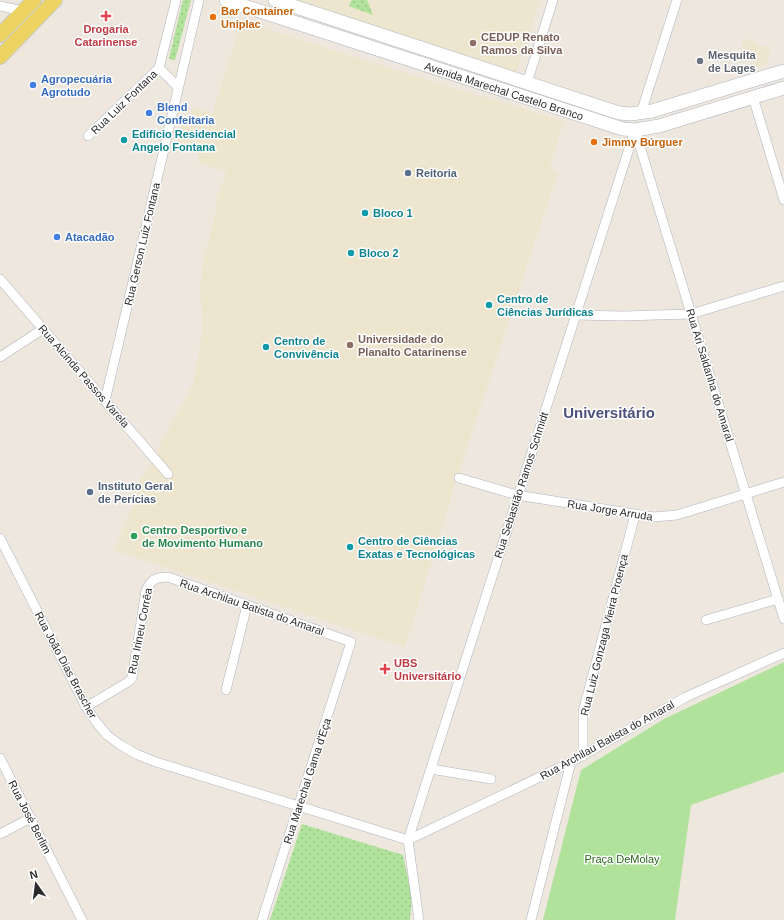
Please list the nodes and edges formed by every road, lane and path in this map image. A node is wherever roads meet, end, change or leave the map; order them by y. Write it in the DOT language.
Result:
graph roads {
  1 [pos="34,0"];
  2 [pos="55,0"];
  3 [pos="176,0"];
  4 [pos="199,0"];
  5 [pos="226,0"];
  6 [pos="553,0"];
  7 [pos="677,0"];
  8 [pos="282,1"];
  9 [pos="0,6"];
  10 [pos="23,11"];
  11 [pos="0,35"];
  12 [pos="0,57"];
  13 [pos="159,68"];
  14 [pos="784,71"];
  15 [pos="527,83"];
  16 [pos="178,87"];
  17 [pos="784,88"];
  18 [pos="753,97"];
  19 [pos="677,104"];
  20 [pos="641,113"];
  21 [pos="635,130"];
  22 [pos="88,136"];
  23 [pos="784,200"];
  24 [pos="0,279"];
  25 [pos="784,286"];
  26 [pos="691,314"];
  27 [pos="575,315"];
  28 [pos="43,329"];
  29 [pos="0,357"];
  30 [pos="105,401"];
  31 [pos="168,474"];
  32 [pos="459,478"];
  33 [pos="784,482"];
  34 [pos="746,494"];
  35 [pos="517,495"];
  36 [pos="635,515"];
  37 [pos="0,538"];
  38 [pos="152,580"];
  39 [pos="778,599"];
  40 [pos="247,605"];
  41 [pos="784,619"];
  42 [pos="706,620"];
  43 [pos="351,642"];
  44 [pos="784,652"];
  45 [pos="226,690"];
  46 [pos="86,707"];
  47 [pos="583,756"];
  48 [pos="0,758"];
  49 [pos="571,762"];
  50 [pos="431,769"];
  51 [pos="491,779"];
  52 [pos="298,806"];
  53 [pos="31,818"];
  54 [pos="0,834"];
  55 [pos="408,840"];
  56 [pos="84,919"];
  57 [pos="262,920"];
  58 [pos="419,920"];
  59 [pos="531,920"];
  1 -- 10 [label="main road"];
  2 -- 12 [label="main road"];
  3 -- 13 [label="street"];
  4 -- 16 [label="street, Rua Gerson Luiz Fontana"];
  5 -- 21 [label="main road, Avenida Marechal Castelo Branco"];
  6 -- 15 [label="street"];
  7 -- 20 [label="street"];
  8 -- 15 [label="main road, Avenida Marechal Castelo Branco"];
  9 -- 10 [label="street"];
  10 -- 11 [label="main road"];
  13 -- 16 [label="street"];
  13 -- 22 [label="street, Rua Luiz Fontana"];
  14 -- 19 [label="main road, Avenida Marechal Castelo Branco"];
  15 -- 20 [label="main road, Avenida Marechal Castelo Branco"];
  16 -- 30 [label="street, Rua Gerson Luiz Fontana"];
  17 -- 18 [label="main road, Avenida Marechal Castelo Branco"];
  18 -- 21 [label="main road, Avenida Marechal Castelo Branco"];
  18 -- 23 [label="street"];
  19 -- 20 [label="main road, Avenida Marechal Castelo Branco"];
  19 -- 21 [label="main road"];
  21 -- 26 [label="street, Rua Ari Saldanha do Amaral"];
  21 -- 27 [label="street, Rua Sebastião Ramos Schmidt"];
  24 -- 28 [label="street, Rua Alcinda Passos Varela"];
  25 -- 26 [label="street"];
  26 -- 27 [label="street"];
  26 -- 34 [label="street, Rua Ari Saldanha do Amaral"];
  27 -- 35 [label="street, Rua Sebastião Ramos Schmidt"];
  28 -- 29 [label="street"];
  28 -- 30 [label="street, Rua Alcinda Passos Varela"];
  30 -- 31 [label="street, Rua Alcinda Passos Varela"];
  32 -- 35 [label="street, Rua Jorge Arruda"];
  33 -- 34 [label="street, Rua Jorge Arruda"];
  34 -- 36 [label="street, Rua Jorge Arruda"];
  34 -- 39 [label="street, Rua Ari Saldanha do Amaral"];
  35 -- 36 [label="street, Rua Jorge Arruda"];
  35 -- 50 [label="street, Rua Sebastião Ramos Schmidt"];
  36 -- 47 [label="street, Rua Luiz Gonzaga Vieira Proença"];
  37 -- 46 [label="street, Rua João Dias Brascher"];
  38 -- 40 [label="street, Rua Archilau Batista do Amaral"];
  38 -- 46 [label="street, Rua Irineu Corrêa"];
  39 -- 41 [label="street, Rua Ari Saldanha do Amaral"];
  39 -- 42 [label="street"];
  40 -- 43 [label="street, Rua Archilau Batista do Amaral"];
  40 -- 45 [label="street"];
  43 -- 52 [label="street, Rua Marechal Gama d'Eça"];
  44 -- 47 [label="street, Rua Archilau Batista do Amaral"];
  46 -- 52 [label="street, Rua João Dias Brascher"];
  47 -- 49 [label="street, Rua Archilau Batista do Amaral"];
  48 -- 53 [label="street, Rua José Berlim"];
  49 -- 55 [label="street, Rua Archilau Batista do Amaral"];
  49 -- 59 [label="street"];
  50 -- 51 [label="street"];
  50 -- 55 [label="street, Rua Sebastião Ramos Schmidt"];
  52 -- 55 [label="street, Rua João Dias Brascher"];
  52 -- 57 [label="street, Rua Marechal Gama d'Eça"];
  53 -- 54 [label="street"];
  53 -- 56 [label="street, Rua José Berlim"];
  55 -- 58 [label="street"];
}
